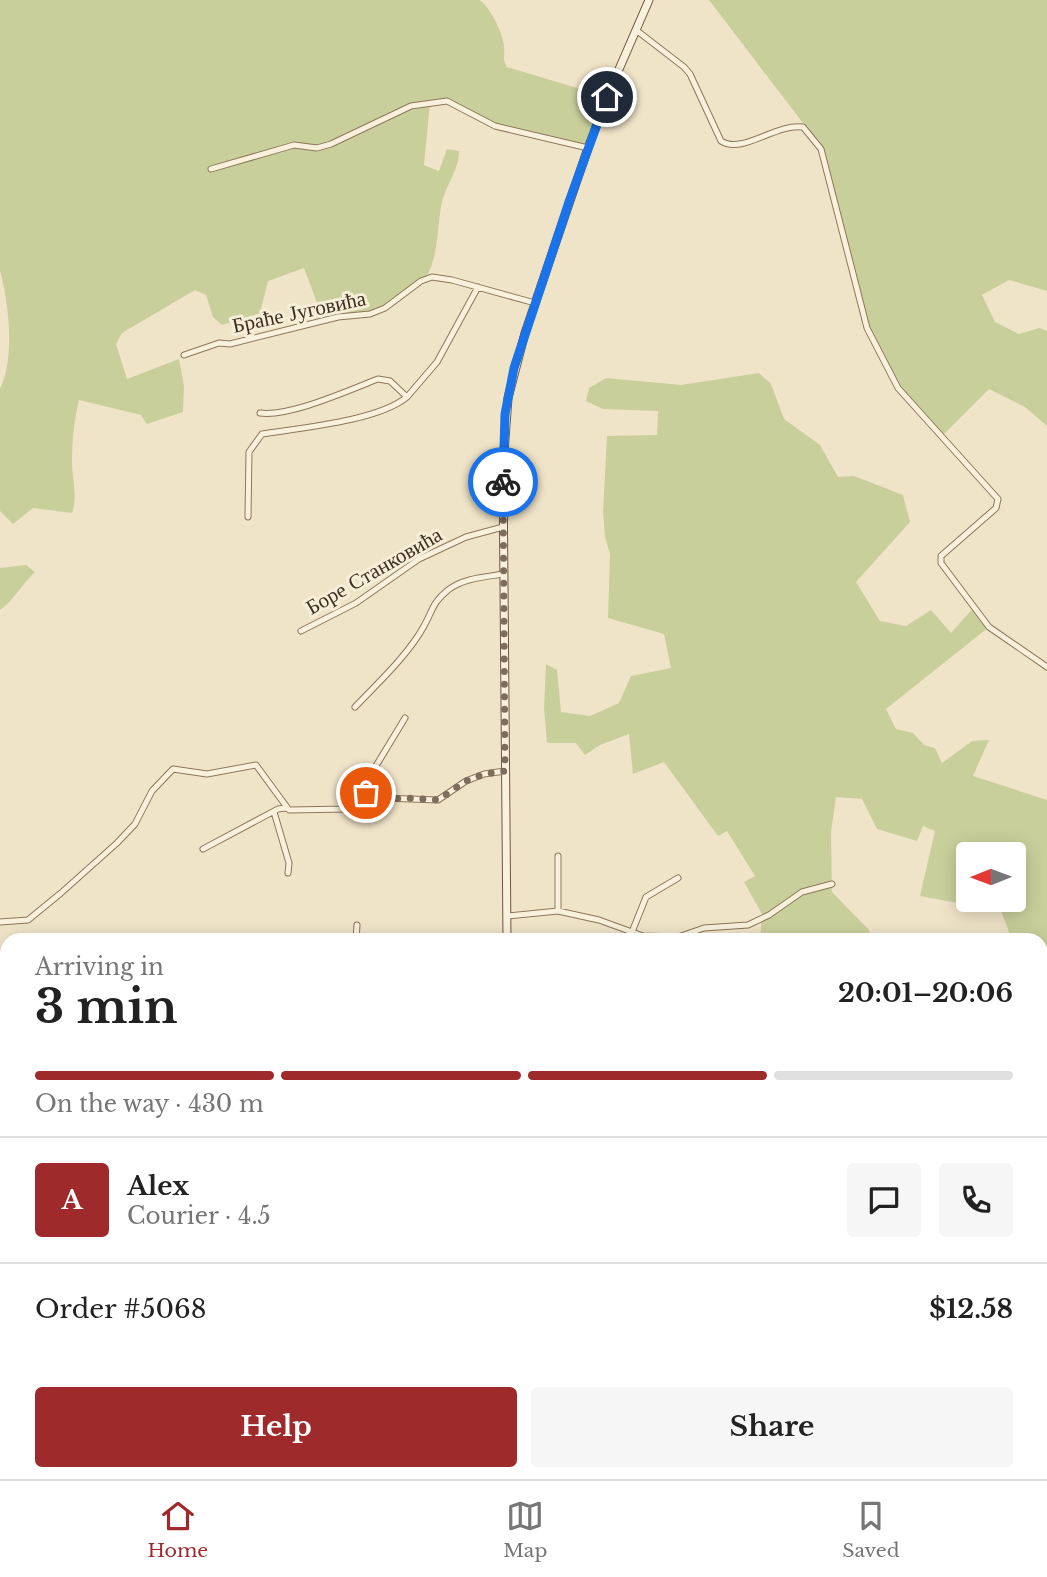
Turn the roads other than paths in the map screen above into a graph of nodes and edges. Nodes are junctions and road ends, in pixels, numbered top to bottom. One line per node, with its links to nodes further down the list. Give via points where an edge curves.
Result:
1 (649, 0): 2 (main road)
2 (636, 30): 3 (main road); 14 (street, via 690,74 725,144 742,144 793,126 803,127 821,149 867,328 898,388 998,499 996,508 942,556 941,563 989,627)
3 (588, 148): 4 (street, via 495,126 447,101 437,101 411,106 331,145 294,145); 6 (main road)
4 (211, 169)
5 (478, 288): 6 (street, Браће Југовића); 7 (street, Браће Југовића, via 432,277 370,314 219,343); 8 (street, via 437,362)
6 (535, 303): 11 (main road, via 506,406)
7 (184, 355)
8 (407, 397): 9 (street, via 390,381 378,379 293,409); 10 (street, via 362,416 262,434 249,452)
9 (260, 413)
10 (248, 517)
11 (503, 527): 12 (main road); 13 (street, Боре Станковића, via 466,537 419,559 356,603)
12 (503, 574): 15 (street, via 465,580 449,589 431,607 425,625 393,666); 17 (main road)
13 (301, 631)
14 (1047, 667)
15 (355, 708)
16 (405, 718): 18 (street, via 365,785)
17 (505, 771): 18 (street, via 466,781 438,800); 27 (main road)
18 (367, 800): 19 (street, via 347,809)
19 (286, 808): 20 (street); 28 (street, via 257,765 207,774 173,769 152,791 135,824 61,893 28,920)
20 (274, 812): 21 (street); 23 (street)
21 (203, 849)
22 (558, 856): 26 (street)
23 (288, 873)
24 (678, 878): 30 (street, via 646,897)
25 (832, 884): 33 (street, via 802,892 748,925)
26 (558, 911): 27 (street); 30 (street)
27 (507, 916): 32 (main road)
28 (0, 922)
29 (358, 925): 31 (street)
30 (632, 932)
31 (357, 933)
32 (507, 933)
33 (690, 933)

